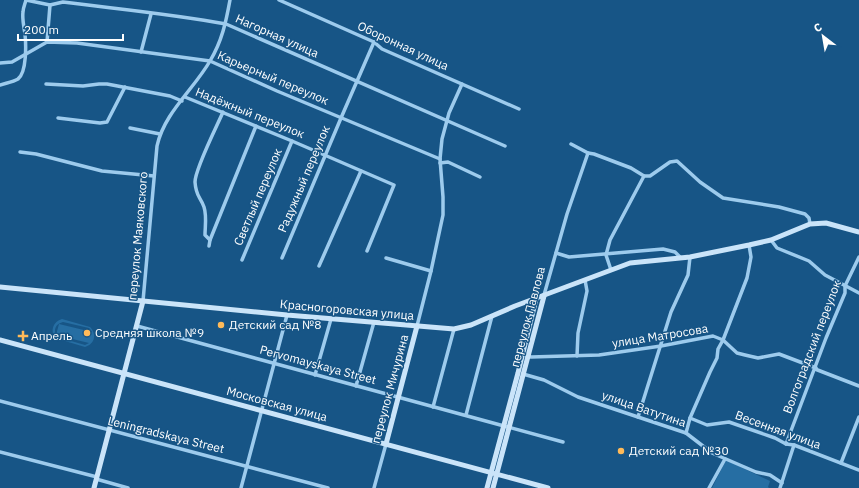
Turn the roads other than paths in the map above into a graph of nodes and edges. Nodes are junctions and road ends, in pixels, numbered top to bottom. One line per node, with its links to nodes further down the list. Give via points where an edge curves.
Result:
1 (26, 0): 4 (street, Нагорная улица); 10 (street, via 22,12)
2 (230, 0): 6 (street, переулок Маяковского)
3 (278, 0): 8 (street, Оборонная улица)
4 (50, 4): 5 (street, Нагорная улица, via 63,2); 7 (street)
5 (151, 14): 6 (street, Нагорная улица, via 184,16); 9 (street)
6 (226, 24): 11 (street, переулок Маяковского); 13 (street, Нагорная улица)
7 (47, 42): 9 (street, Карьерный переулок, via 77,43); 10 (street, Карьерный переулок)
8 (374, 42): 13 (street, Радужный переулок); 16 (street, Оборонная улица, via 382,49)
9 (141, 52): 11 (street, Карьерный переулок)
10 (25, 53): 12 (street, Карьерный переулок, via 12,62); 14 (street, via 25,64 18,79)
11 (210, 61): 18 (street, переулок Маяковского); 23 (street, Карьерный переулок)
12 (0, 63)
13 (357, 82): 23 (street, Радужный переулок); 24 (street, Нагорная улица)
14 (0, 84)
15 (46, 84): 17 (street, Надёжный переулок, via 99,84)
16 (462, 84): 20 (street, Оборонная улица); 24 (street, переулок Мичурина)
17 (125, 87): 19 (street, Надёжный переулок); 22 (street, via 107,122)
18 (185, 97): 19 (street, переулок Маяковского); 21 (street, Надёжный переулок)
19 (182, 101): 27 (street, переулок Маяковского)
20 (519, 109)
21 (223, 112): 25 (street, Надёжный переулок); 41 (street, via 195,180 196,195 206,214 205,235)
22 (58, 118)
23 (341, 118): 33 (street, Радужный переулок); 34 (street, Карьерный переулок)
24 (447, 120): 30 (street, Нагорная улица); 34 (street, переулок Мичурина)
25 (256, 126): 28 (street, Надёжный переулок); 41 (street)
26 (130, 128): 27 (street)
27 (160, 134): 36 (street, переулок Маяковского)
28 (292, 141): 33 (street, Надёжный переулок); 53 (street, Светлый переулок)
29 (571, 144): 32 (street)
30 (505, 146)
31 (20, 152): 36 (street, via 102,171)
32 (588, 153): 37 (street, via 631,168); 46 (street, переулок Павлова)
33 (325, 155): 35 (street, Надёжный переулок); 49 (street, Радужный переулок)
34 (440, 161): 38 (street, Карьерный переулок, via 448,162); 56 (street, переулок Мичурина, via 443,215)
35 (360, 171): 45 (street, Надёжный переулок, via 394,185); 54 (street)
36 (154, 176): 63 (street, переулок Маяковского)
37 (644, 176): 39 (street, via 650,176 670,162 677,161 723,198 805,214); 47 (street, via 610,240)
38 (480, 177)
39 (810, 224): 40 (street, Красногоровская улица, via 826,223); 42 (street, Красногоровская улица)
40 (859, 232)
41 (210, 240): 44 (street)
42 (771, 240): 43 (street, Красногоровская улица); 58 (street, via 776,248 809,261 825,275)
43 (749, 245): 48 (street, Красногоровская улица); 72 (street, via 751,257 747,278)
44 (209, 246)
45 (367, 251)
46 (556, 253): 47 (street, via 569,257); 61 (street, переулок Павлова)
47 (606, 254): 51 (street, via 663,249 675,252); 55 (street)
48 (690, 257): 51 (street, Красногоровская улица); 73 (street, via 688,275 671,312)
49 (282, 258)
50 (386, 258): 56 (street)
51 (680, 258): 55 (street, Красногоровская улица, via 630,263)
52 (859, 258): 58 (street, Волгоградский переулок)
53 (242, 260)
54 (319, 266)
55 (612, 270): 57 (street, Красногоровская улица)
56 (432, 271): 69 (street, переулок Мичурина)
57 (584, 280): 61 (street, Красногоровская улица); 75 (street, via 587,291 578,333)
58 (846, 286): 60 (street); 77 (street, Волгоградский переулок)
59 (0, 287): 63 (street, Красногоровская улица)
60 (859, 292)
61 (544, 296): 62 (street, Красногоровская улица); 74 (street, переулок Павлова)
62 (536, 299): 65 (street, Красногоровская улица); 74 (street, переулок Павлова)
63 (143, 301): 64 (street, Красногоровская улица); 68 (street, переулок Маяковского)
64 (287, 315): 66 (street, Красногоровская улица); 76 (street)
65 (492, 316): 70 (street, Красногоровская улица); 87 (street)
66 (331, 319): 67 (street, Красногоровская улица); 80 (street)
67 (374, 322): 69 (street, Красногоровская улица); 81 (street)
68 (137, 326): 76 (street, Pervomayskaya Street); 78 (street, переулок Маяковского)
69 (417, 326): 70 (street, Красногоровская улица); 83 (street, переулок Мичурина)
70 (454, 329): 85 (street)
71 (0, 340): 78 (street, Московская улица)
72 (723, 340): 73 (street, улица Матросова, via 713,336); 77 (street, улица Матросова, via 738,353 758,358 778,354); 90 (street)
73 (661, 346): 75 (street, улица Матросова); 88 (street)
74 (525, 355): 75 (street, улица Матросова); 79 (street, переулок Павлова)
75 (577, 356)
76 (274, 363): 80 (street, Pervomayskaya Street); 86 (street)
77 (816, 369): 82 (street, улица Матросова); 96 (street, Волгоградский переулок)
78 (124, 373): 86 (street, Московская улица); 92 (street, переулок Маяковского)
79 (520, 373): 88 (street, улица Ватутина, via 544,380 578,397); 91 (street, переулок Павлова)
80 (315, 375): 81 (street, Pervomayskaya Street)
81 (356, 386): 83 (street, Pervomayskaya Street)
82 (859, 386)
83 (399, 397): 85 (street, Pervomayskaya Street); 95 (street, переулок Мичурина)
84 (0, 402): 92 (street, Leningradskaya Street)
85 (433, 407): 87 (street, Pervomayskaya Street)
86 (261, 410): 95 (street, Московская улица); 101 (street)
87 (466, 415): 91 (street, Pervomayskaya Street)
88 (638, 417): 93 (street, улица Ватутина)
89 (859, 417): 100 (street)
90 (690, 418): 93 (street); 96 (street, Весенняя улица, via 707,425 729,422)
91 (507, 426): 94 (street, Pervomayskaya Street); 103 (street, переулок Павлова); 104 (street, переулок Павлова)
92 (109, 431): 101 (street, Leningradskaya Street); 105 (street, переулок Маяковского)
93 (686, 434): 99 (street, улица Ватутина)
94 (564, 442)
95 (386, 444): 103 (street, Московская улица); 111 (street, переулок Мичурина)
96 (786, 444): 97 (street, Весенняя улица)
97 (794, 445): 100 (street, Весенняя улица); 106 (street)
98 (0, 452): 105 (street)
99 (725, 459): 106 (street, улица Ватутина, via 770,475); 115 (street)
100 (840, 463): 102 (street, Весенняя улица)
101 (246, 466): 109 (street); 110 (street, Leningradskaya Street)
102 (859, 470)
103 (491, 472): 104 (street, Московская улица); 112 (street, переулок Павлова)
104 (497, 474): 113 (street, переулок Павлова); 114 (street, Московская улица)
105 (96, 478): 107 (street, переулок Маяковского); 108 (street)
106 (782, 482): 116 (street)
107 (94, 488)
108 (128, 488)
109 (240, 488)
110 (328, 488)
111 (374, 488)
112 (487, 488)
113 (493, 488)
114 (548, 488)
115 (709, 488)
116 (780, 488)

